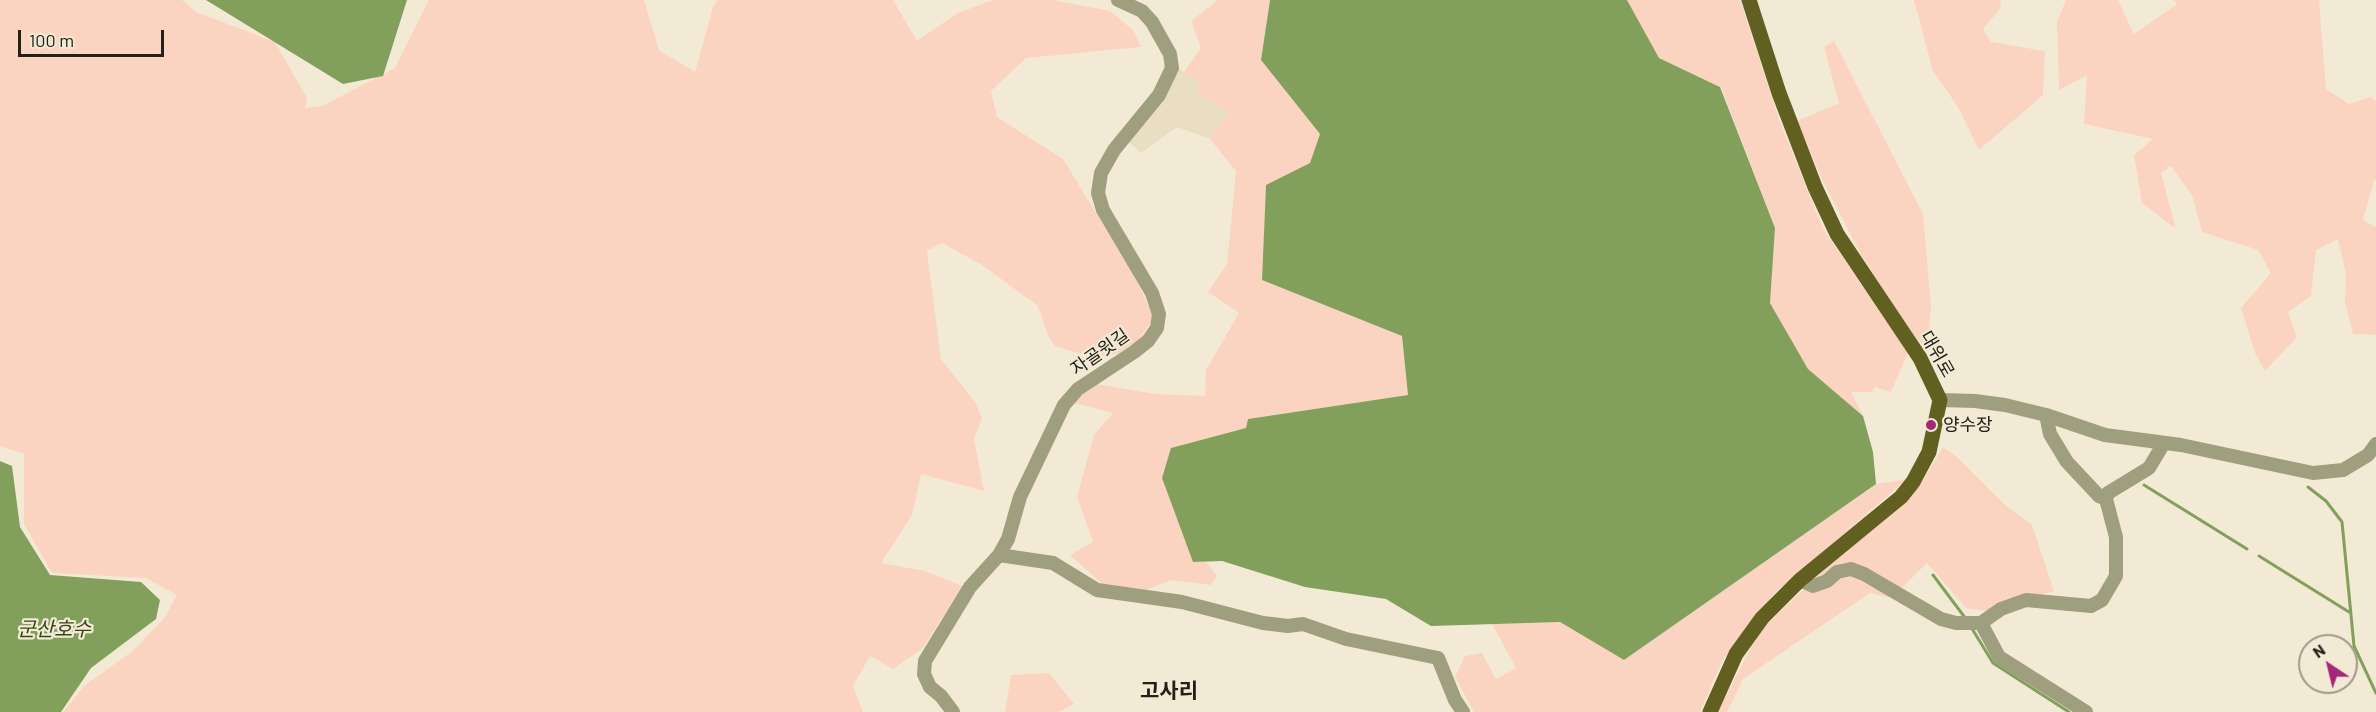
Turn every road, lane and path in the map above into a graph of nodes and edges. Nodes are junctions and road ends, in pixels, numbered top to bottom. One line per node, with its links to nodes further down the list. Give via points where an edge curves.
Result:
1 (1118, 0): 8 (street, 자골윗길, via 1142,11 1152,22 1170,54 1172,68 1159,96 1114,150 1101,172 1098,194 1102,210 1152,293 1160,314 1157,328 1148,341 1078,389 1064,405 1020,497 1008,540)
2 (1749, 0): 3 (main road, 대위로, via 1779,93 1837,234 1920,358)
3 (1940, 400): 4 (street, via 1975,401); 9 (main road, 대위로, via 1929,452 1901,497)
4 (2046, 415): 5 (street, via 2105,435); 7 (street, via 2050,434 2067,462 2099,496)
5 (2164, 443): 6 (street, via 2313,473 2343,470); 7 (street, via 2149,468)
6 (2376, 444)
7 (2106, 498): 10 (street, via 2116,537 2116,576 2102,600 2091,606 2026,600)
8 (999, 555): 11 (street, 자골윗길, via 970,587 925,661 924,674 930,687); 12 (street, via 1053,563 1097,590 1182,602 1263,623 1304,624 1346,639 1438,658)
9 (1800, 580): 10 (street, via 1813,586 1851,569 1948,622); 13 (main road, 대위로, via 1749,633)
10 (1973, 623): 14 (street, via 2000,657)
11 (953, 712)
12 (1463, 712)
13 (1710, 712)
14 (2086, 712)

